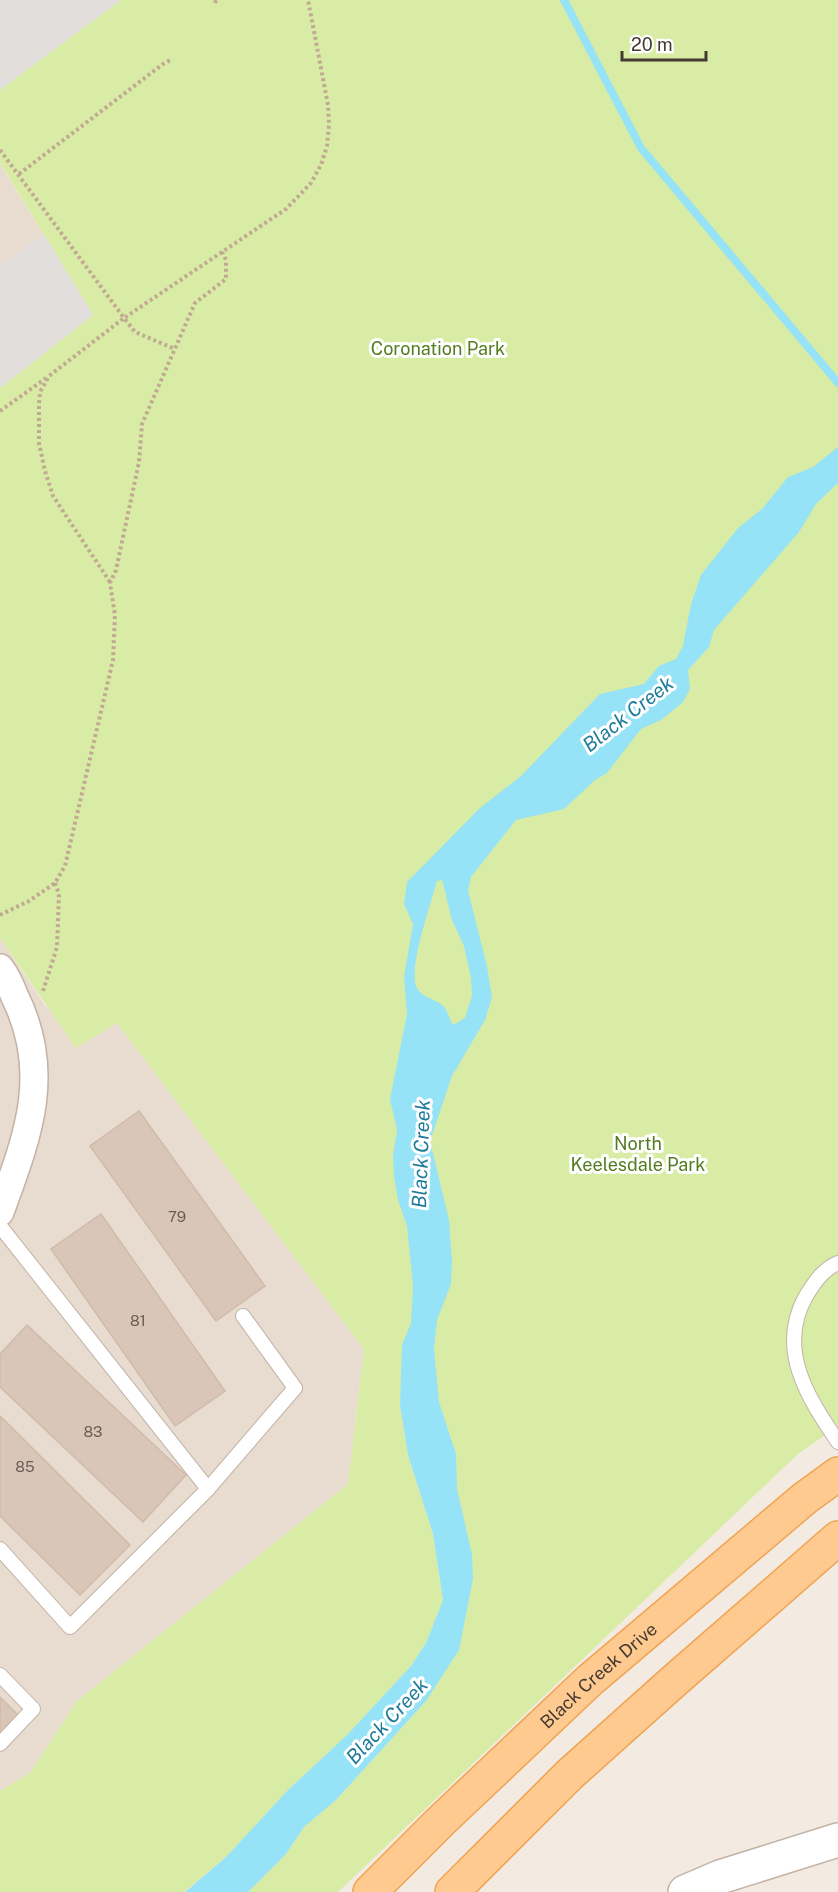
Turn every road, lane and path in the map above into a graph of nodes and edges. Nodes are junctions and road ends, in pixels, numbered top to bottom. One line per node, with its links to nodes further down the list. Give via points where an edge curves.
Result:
1 (308, 0): 5 (path, via 328,105 327,146 321,165 311,183 286,209)
2 (172, 59): 4 (path)
3 (0, 150): 4 (path)
4 (19, 174): 6 (path)
5 (222, 252): 6 (path); 7 (path, via 228,269 226,279 195,303)
6 (124, 318): 7 (path, via 135,332); 8 (path)
7 (175, 349): 10 (path, via 142,424 138,468)
8 (49, 376): 9 (path); 10 (path, via 39,403 39,443 45,471 59,508)
9 (0, 411)
10 (110, 583): 11 (path, via 115,615 113,660 69,853)
11 (55, 883): 12 (path); 14 (path, via 59,894 57,947)
12 (0, 915)
13 (0, 968): 15 (street, via 23,1012 31,1042 34,1099 29,1128)
14 (40, 996)
15 (0, 1212)
16 (0, 1226): 21 (lane)
17 (838, 1263): 19 (lane, via 815,1281 794,1327 800,1374 809,1397)
18 (243, 1316): 21 (lane, via 295,1388)
19 (838, 1442)
20 (838, 1474): 27 (main road, Black Creek Drive, via 590,1680)
21 (208, 1489): 23 (lane, via 70,1627)
22 (838, 1538): 28 (main road, via 569,1775)
23 (0, 1549)
24 (0, 1675): 25 (lane, via 33,1709)
25 (0, 1744)
26 (838, 1840): 29 (street)
27 (370, 1892)
28 (452, 1892)
29 (685, 1892)

